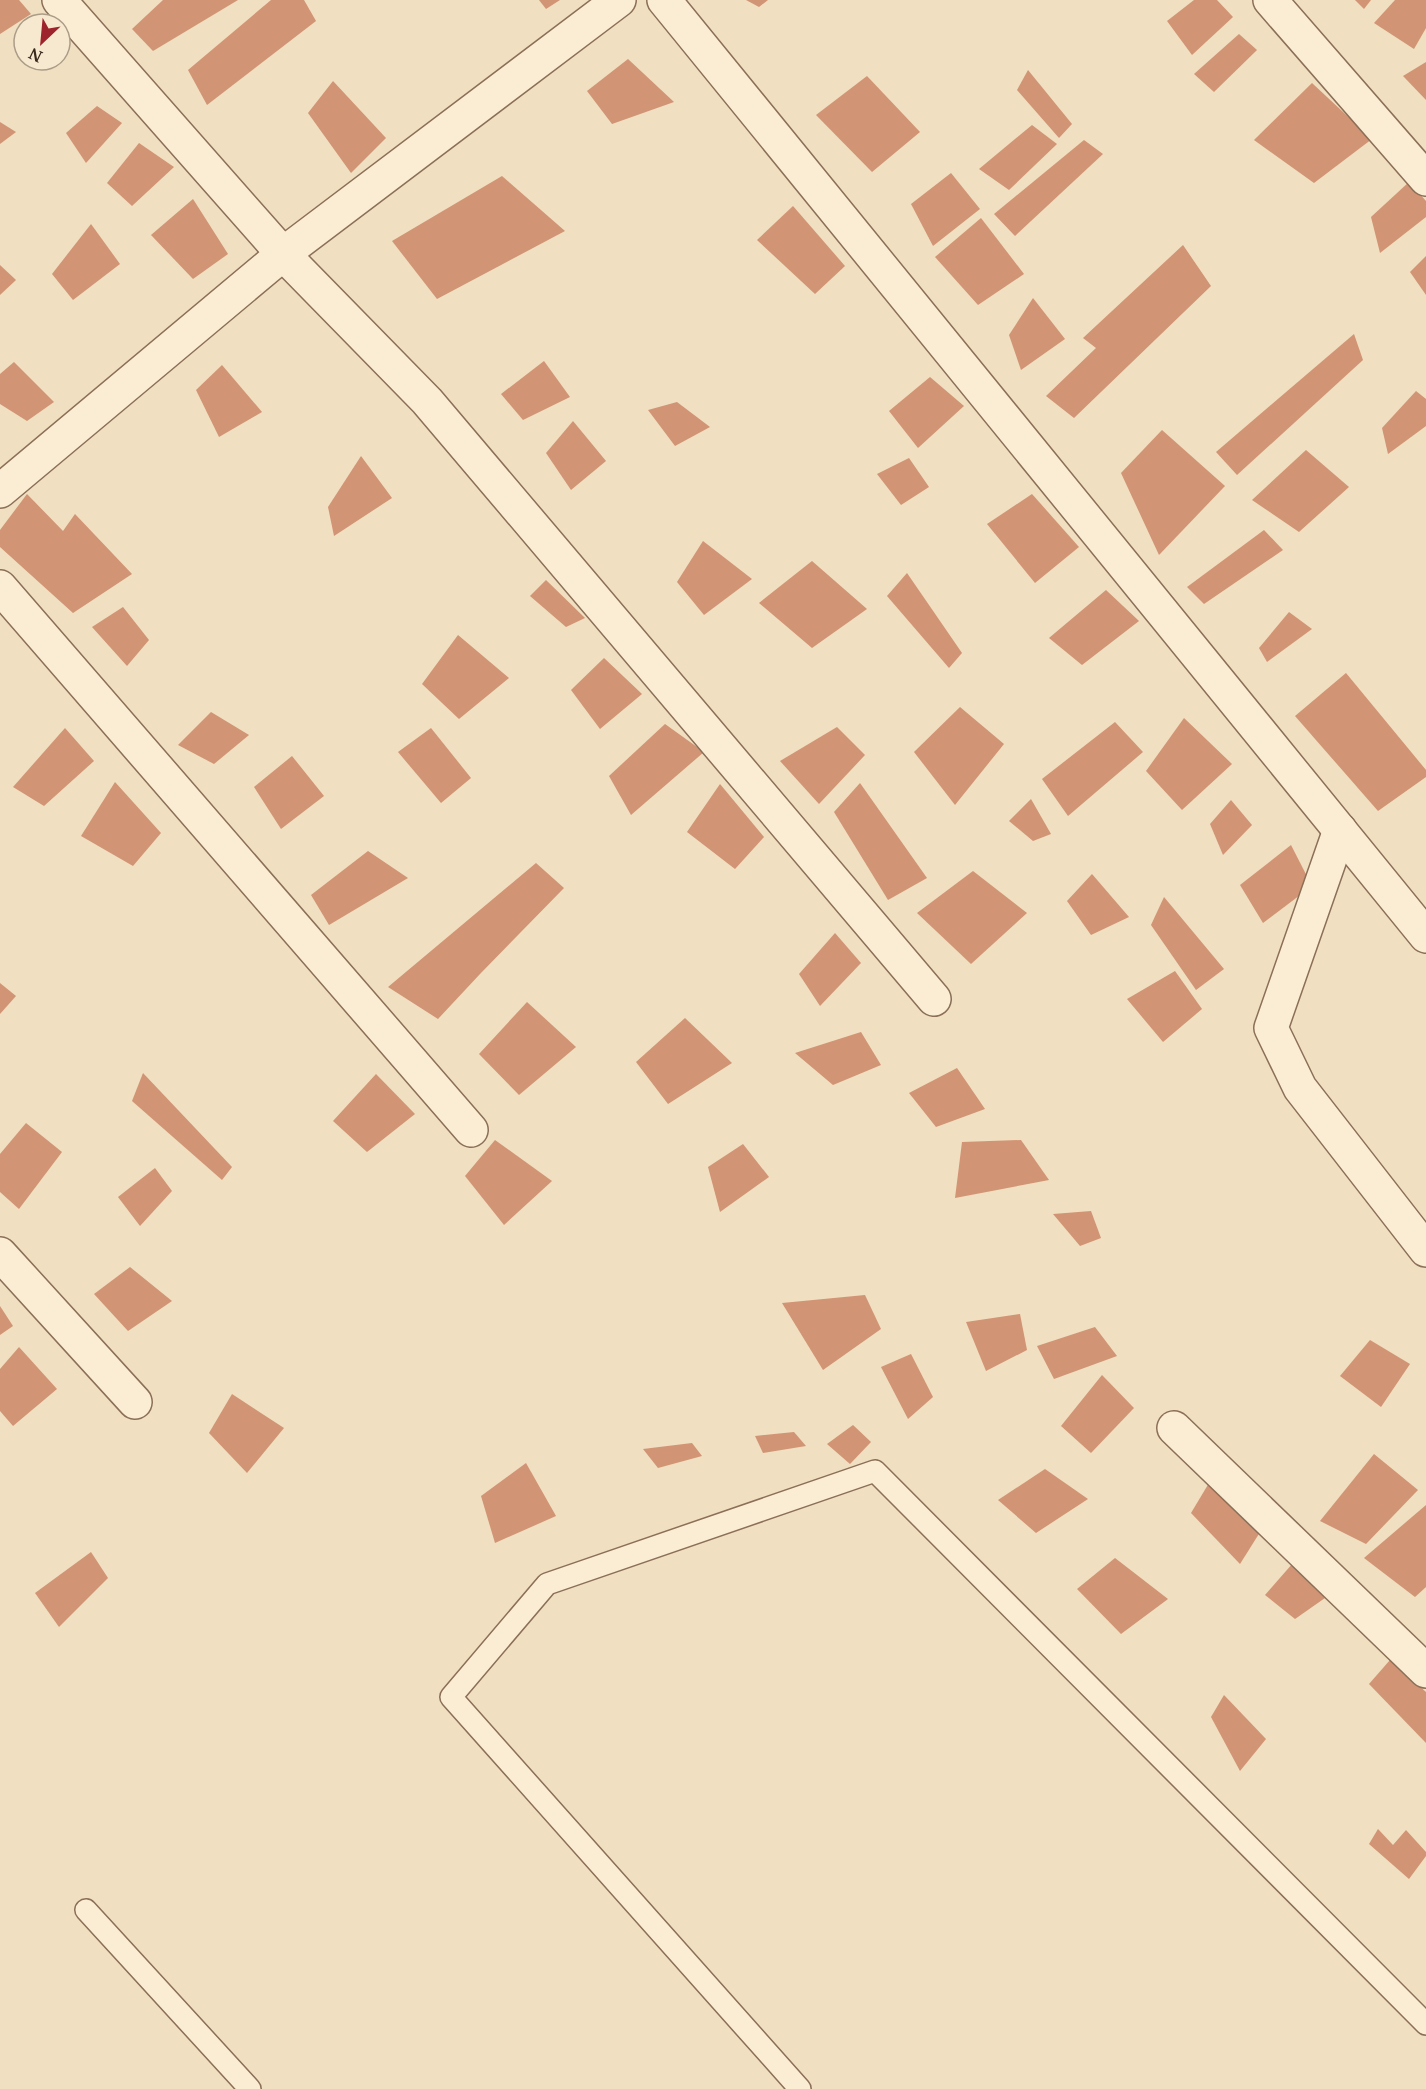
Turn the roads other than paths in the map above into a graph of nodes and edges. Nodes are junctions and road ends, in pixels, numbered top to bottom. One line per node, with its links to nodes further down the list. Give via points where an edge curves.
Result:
1 (59, 0): 6 (street)
2 (619, 0): 6 (street)
3 (664, 0): 9 (street)
4 (1270, 0): 5 (street)
5 (1426, 179)
6 (283, 254): 7 (street); 11 (street, via 428,401)
7 (0, 490)
8 (0, 587): 12 (street)
9 (1340, 830): 10 (street); 13 (street, via 1271,1028 1300,1088)
10 (1426, 936)
11 (934, 999)
12 (471, 1130)
13 (1426, 1250)
14 (0, 1254): 15 (street)
15 (135, 1402)
16 (1174, 1428): 17 (street)
17 (1426, 1671)
18 (86, 1910): 20 (lane)
19 (1426, 2024): 21 (lane, via 875,1471 547,1584 451,1697)
20 (250, 2089)
21 (800, 2089)

